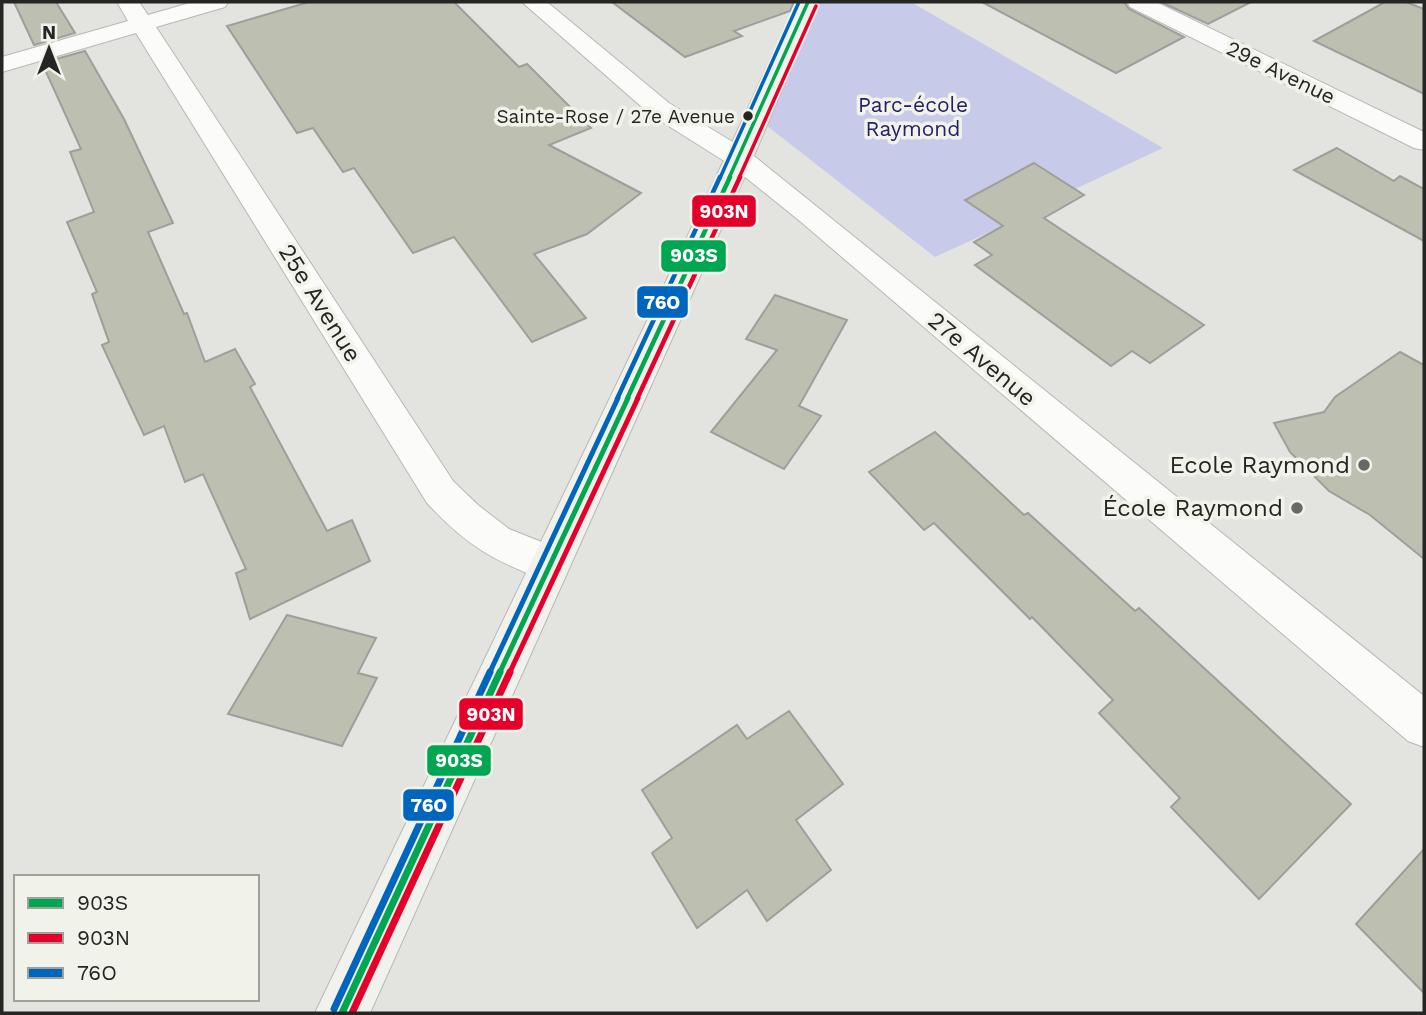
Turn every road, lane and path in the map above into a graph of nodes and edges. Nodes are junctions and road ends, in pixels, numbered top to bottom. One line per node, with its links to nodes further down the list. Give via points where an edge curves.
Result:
1 (217, 2): 5 (street)
2 (533, 2): 8 (street, 27e Avenue, via 660,109)
3 (808, 2): 8 (street)
4 (1138, 2): 7 (street, 29e Avenue)
5 (135, 13): 6 (street); 9 (street, 25e Avenue, via 440,492 495,541)
6 (2, 65)
7 (1424, 142)
8 (739, 158): 9 (street); 10 (street, 27e Avenue)
9 (550, 564): 11 (street)
10 (1424, 725)
11 (342, 1013)

